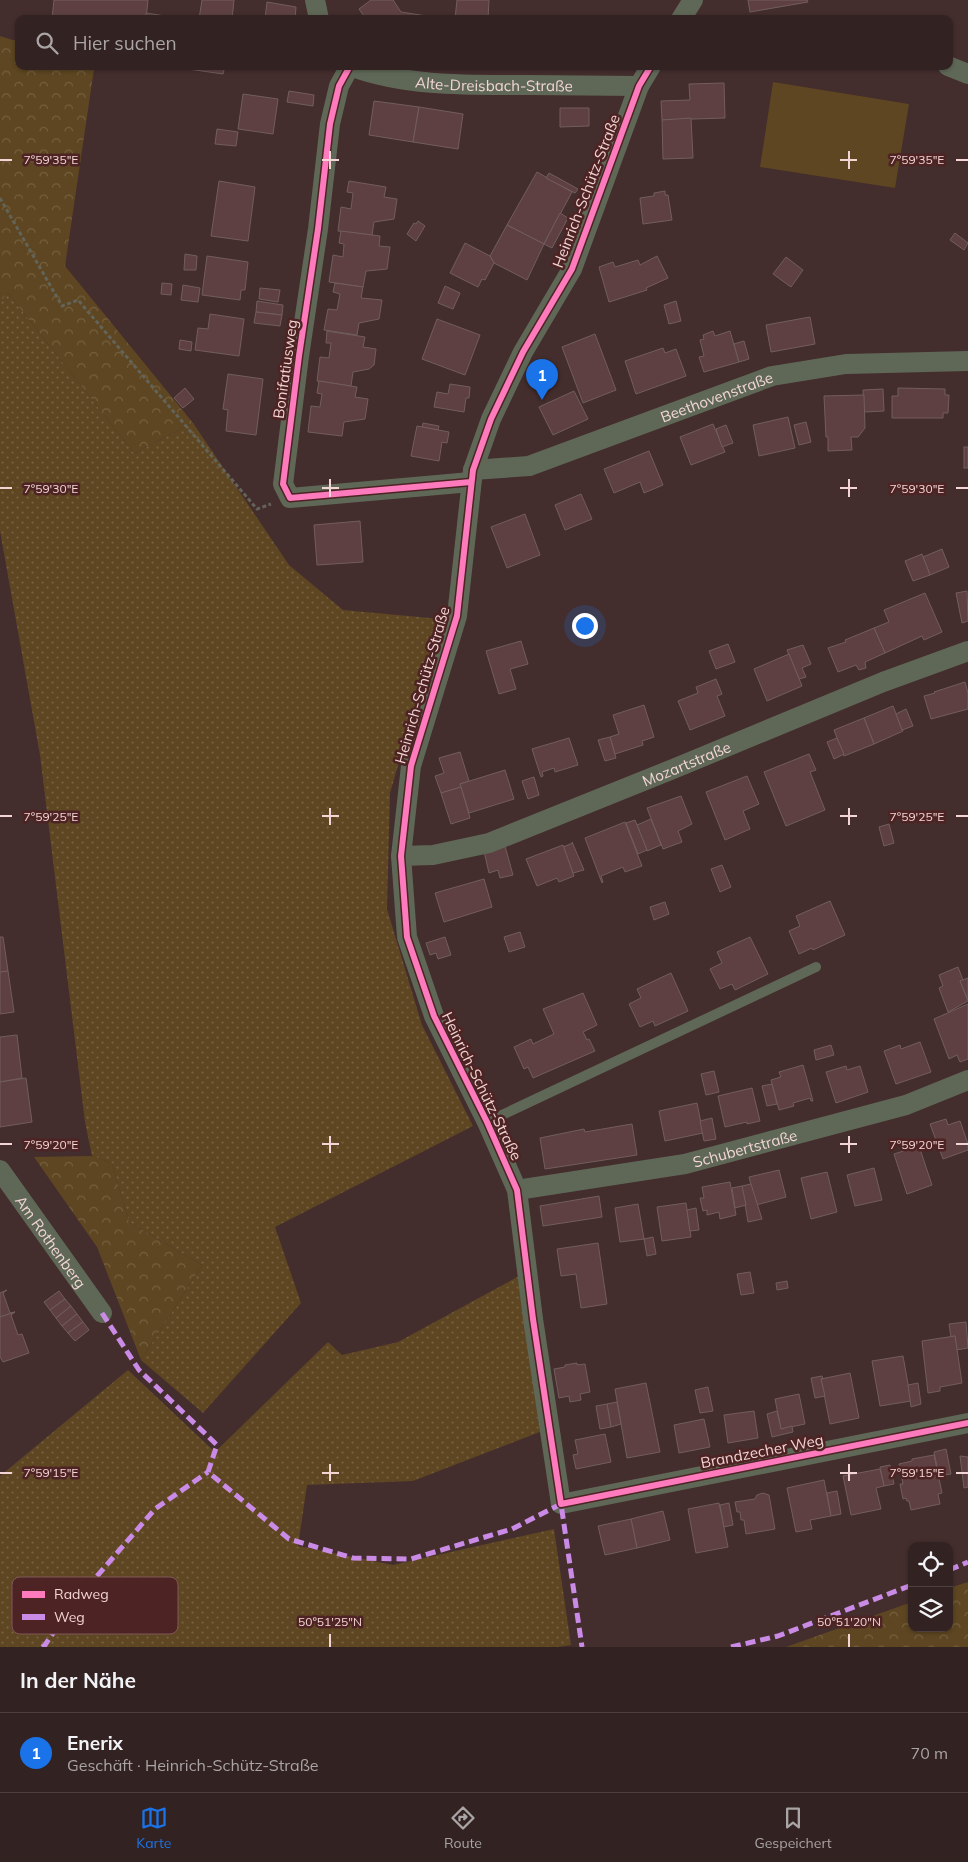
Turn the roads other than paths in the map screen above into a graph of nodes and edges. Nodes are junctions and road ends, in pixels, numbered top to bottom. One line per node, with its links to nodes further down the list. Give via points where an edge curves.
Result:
1 (315, 0): 3 (street)
2 (693, 0): 4 (street)
3 (318, 15)
4 (684, 15)
5 (953, 68): 9 (street)
6 (348, 70): 12 (street, Bonifatiusweg, via 339,86 330,124 283,484 290,498)
7 (361, 70): 10 (street, Alte-Dreisbach-Straße, via 413,81 467,85)
8 (649, 70): 10 (street, Heinrich-Schütz-Straße)
9 (968, 74)
10 (639, 86): 12 (street, Heinrich-Schütz-Straße, via 572,269 519,360 491,419)
11 (968, 362): 12 (street, Beethovenstraße, via 846,364 772,376 529,466)
12 (472, 476): 14 (street, Heinrich-Schütz-Straße, via 457,616 411,766)
13 (968, 651): 14 (street, Mozartstraße, via 883,682 490,842 434,854)
14 (401, 856): 17 (street, Heinrich-Schütz-Straße, via 407,937 434,1016)
15 (816, 967): 17 (lane)
16 (968, 1080): 19 (street, Schubertstraße, via 906,1105 685,1164)
17 (487, 1122): 19 (street, Heinrich-Schütz-Straße)
18 (0, 1170): 20 (street, Am Rothenberg)
19 (518, 1190): 22 (street, Heinrich-Schütz-Straße, via 533,1319)
20 (102, 1313)
21 (968, 1423): 22 (street, Brandzecher Weg)
22 (561, 1504)

